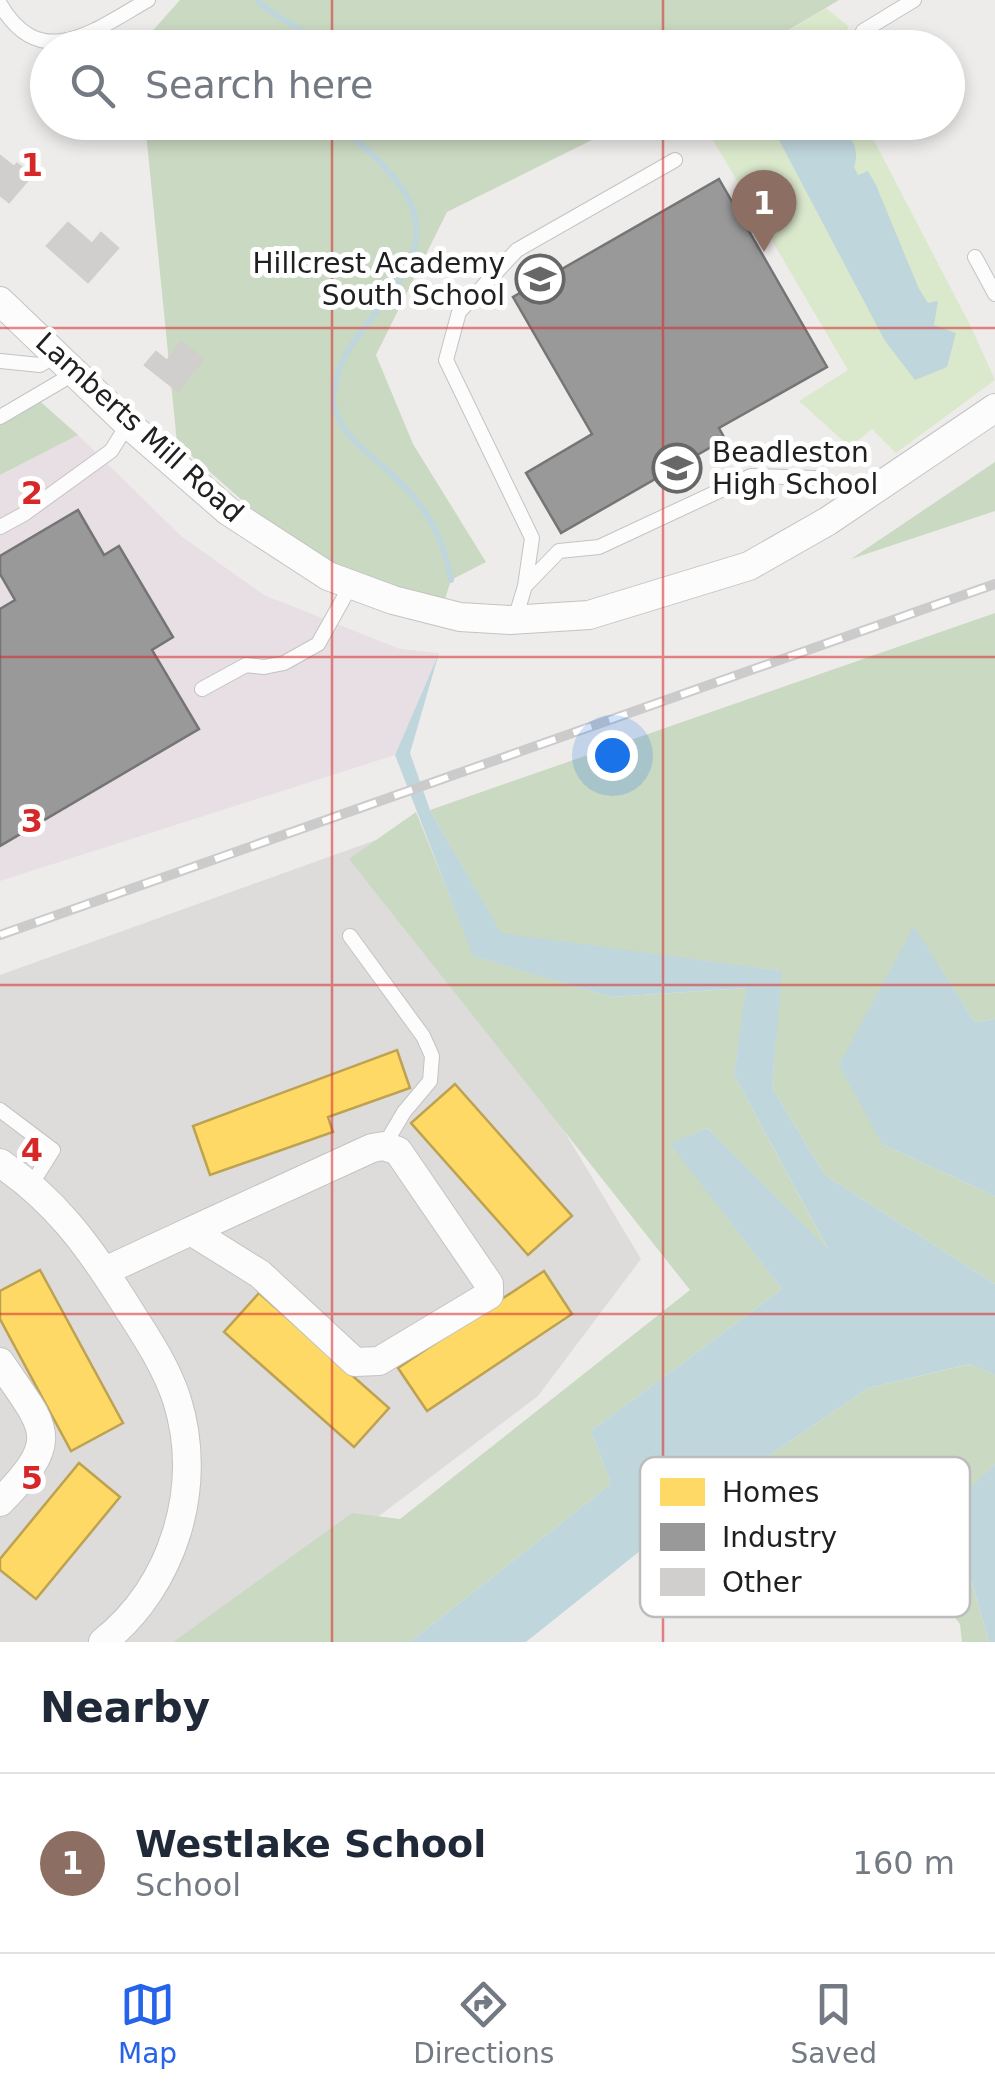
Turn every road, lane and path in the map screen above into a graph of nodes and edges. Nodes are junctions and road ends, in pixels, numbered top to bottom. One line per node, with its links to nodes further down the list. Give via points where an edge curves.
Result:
1 (148, 0): 4 (lane)
2 (914, 0): 5 (lane)
3 (0, 4): 6 (lane)
4 (94, 30)
5 (863, 30)
6 (30, 35)
7 (676, 160): 19 (lane, via 517,250 459,312 446,360 532,538)
8 (975, 256): 9 (lane)
9 (995, 294)
10 (0, 301): 12 (street, Lamberts Mill Road)
11 (0, 361): 12 (lane)
12 (66, 364): 14 (lane); 15 (street, Lamberts Mill Road)
13 (995, 408): 16 (street, Lamberts Mill Road)
14 (0, 416)
15 (128, 424): 17 (lane, via 112,451); 18 (street, Lamberts Mill Road, via 228,511)
16 (868, 493): 19 (lane, via 815,478 751,476 599,546 559,551); 20 (street, Lamberts Mill Road, via 749,566 600,613)
17 (0, 527)
18 (351, 585): 20 (street, Lamberts Mill Road, via 460,617); 21 (lane, via 318,644 284,663 246,665)
19 (525, 586): 20 (lane)
20 (516, 620)
21 (202, 689)
22 (350, 936): 24 (lane, via 432,1056 430,1081)
23 (0, 1110): 26 (lane, via 54,1150)
24 (384, 1146): 27 (street); 27 (street, via 398,1151 489,1284 485,1300 379,1362 355,1362 260,1274)
25 (0, 1163): 26 (street)
26 (30, 1185): 28 (street, via 71,1223)
27 (192, 1231): 28 (street)
28 (105, 1271): 31 (street, via 168,1378 187,1470 182,1516 167,1560 143,1600)
29 (0, 1362): 30 (street, via 42,1432 36,1462)
30 (0, 1502)
31 (103, 1642)

